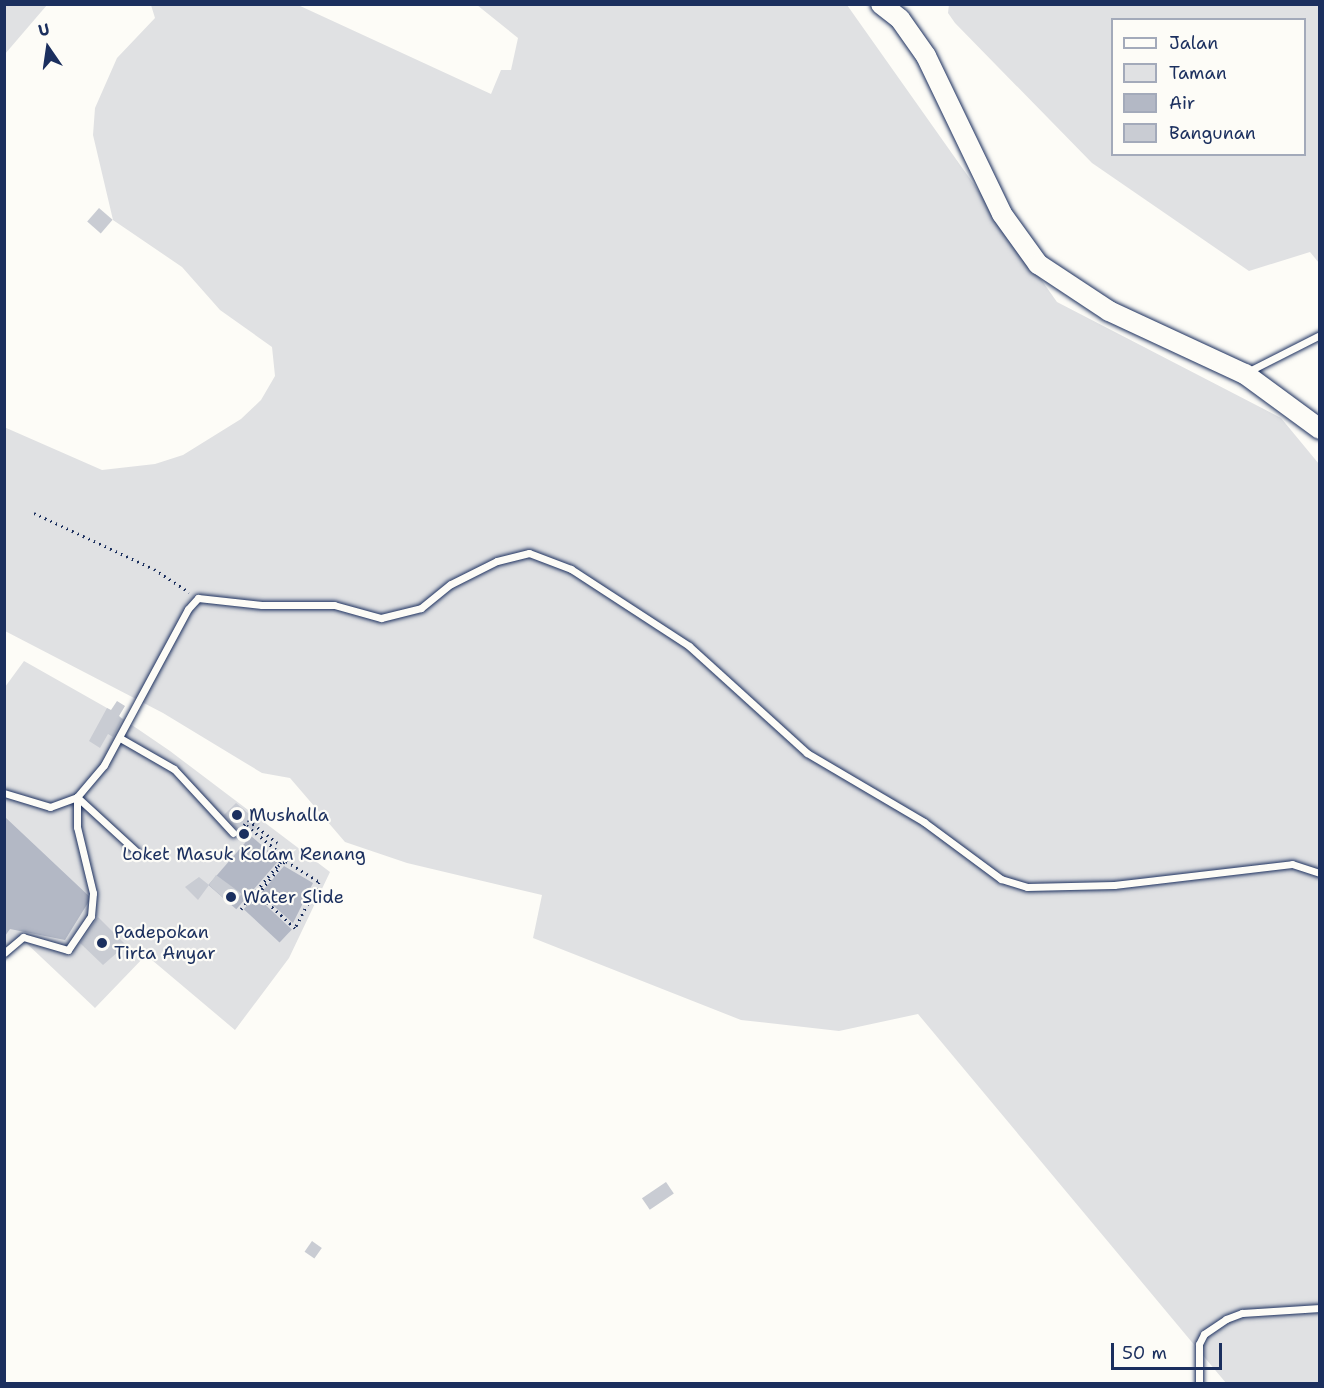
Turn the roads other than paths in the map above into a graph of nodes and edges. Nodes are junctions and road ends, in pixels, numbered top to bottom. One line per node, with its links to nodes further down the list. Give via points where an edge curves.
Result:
1 (881, 4): 3 (main road, via 901,15 926,56 1002,214 1038,264 1109,311)
2 (1320, 335): 3 (lane)
3 (1245, 374): 4 (main road)
4 (1320, 429)
5 (120, 738): 7 (lane); 8 (lane, via 174,769); 10 (lane, via 188,609 198,598 262,605 334,605 381,618 421,608 451,584 497,561 522,553 537,554 571,569 689,646 807,753 924,822 1001,879 1027,887 1114,885 1292,864)
6 (4, 793): 7 (lane, via 50,807)
7 (77, 797): 9 (lane); 11 (lane, via 77,827 93,893 91,916 68,950 23,937)
8 (233, 833)
9 (137, 852)
10 (1320, 873)
11 (4, 953)
12 (1320, 1308): 13 (lane, via 1242,1313 1226,1319 1204,1334 1198,1344)
13 (1199, 1383)

